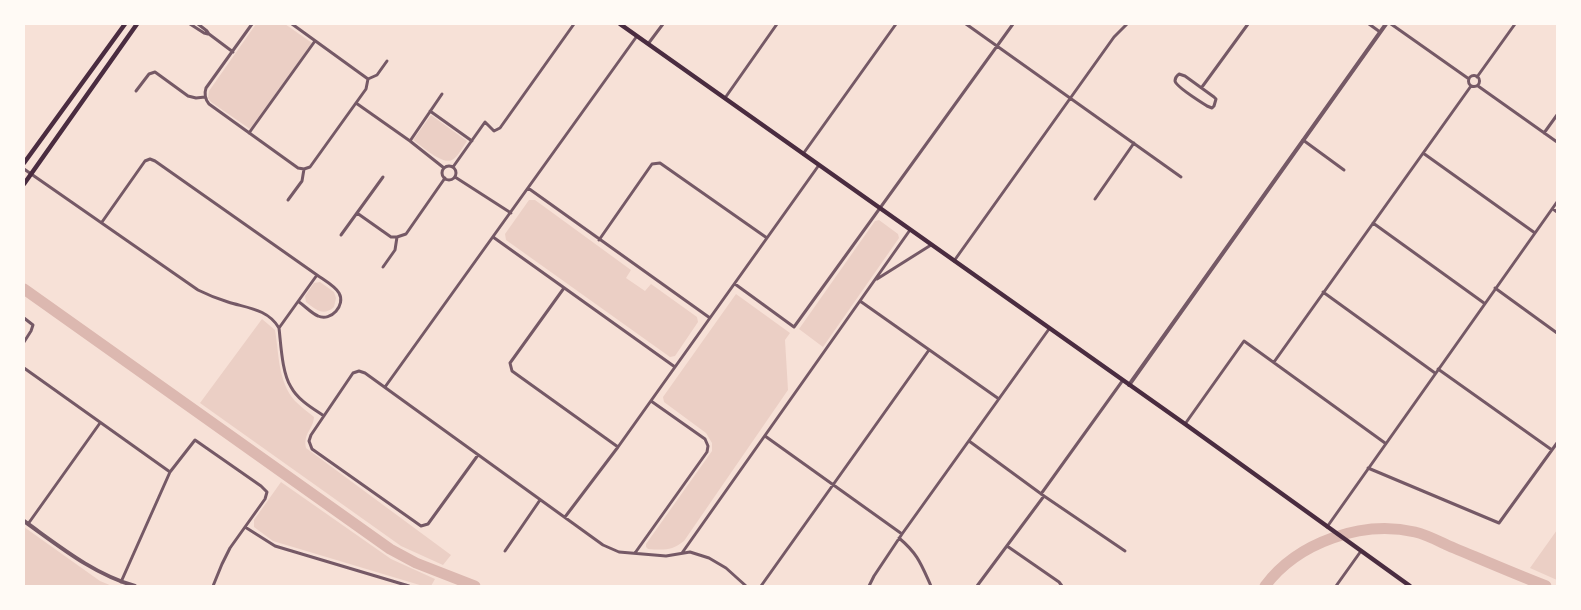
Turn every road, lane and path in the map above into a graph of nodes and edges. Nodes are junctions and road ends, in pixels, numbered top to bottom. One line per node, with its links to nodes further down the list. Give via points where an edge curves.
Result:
1 (125, 24): 51 (main road)
2 (137, 24): 58 (main road)
3 (190, 24): 21 (street)
4 (198, 24): 21 (street)
5 (252, 24): 26 (street)
6 (292, 24): 23 (street)
7 (574, 24): 46 (street, via 500,128 494,131 485,122)
8 (620, 24): 22 (main road)
9 (663, 24): 24 (street)
10 (777, 24): 37 (street)
11 (896, 24): 50 (street)
12 (966, 24): 25 (street)
13 (1013, 24): 25 (street)
14 (1127, 24): 38 (street, via 1114,37)
15 (1248, 24): 33 (street)
16 (1369, 24): 20 (street)
17 (1386, 24): 20 (street)
18 (1392, 24): 30 (street)
19 (1515, 24): 28 (street)
20 (1380, 32): 44 (street)
21 (209, 34): 26 (street)
22 (637, 36): 24 (main road); 64 (street)
23 (315, 41): 29 (street); 42 (street)
24 (648, 44): 37 (main road)
25 (997, 46): 38 (street); 68 (street)
26 (233, 52): 36 (street, via 206,88)
27 (387, 61): 29 (street, via 377,75)
28 (1477, 77): 30 (street); 32 (street, via 1480,80)
29 (368, 79): 39 (street, via 366,89)
30 (1469, 79): 31 (street)
31 (1471, 86): 32 (street); 49 (street)
32 (1478, 86): 43 (street)
33 (1202, 87): 33 (street, via 1216,99 1212,108 1179,86 1175,78 1182,74)
34 (136, 91): 36 (street, via 148,74 155,72 191,97)
35 (442, 94): 40 (street)
36 (205, 97): 42 (street, via 209,104)
37 (725, 98): 50 (main road)
38 (1071, 98): 48 (street); 83 (street)
39 (356, 103): 45 (street); 56 (street, via 310,167)
40 (430, 111): 45 (street); 46 (street)
41 (1557, 115): 43 (street)
42 (249, 133): 56 (street)
43 (1544, 133): 47 (street)
44 (1303, 140): 57 (street); 107 (street)
45 (410, 141): 54 (street)
46 (472, 141): 53 (street)
47 (1557, 142)
48 (1134, 143): 61 (street); 66 (street)
49 (1423, 153): 74 (street); 76 (street)
50 (803, 154): 52 (main road)
51 (24, 163)
52 (819, 165): 68 (main road); 80 (street)
53 (453, 167): 54 (street); 60 (street, via 457,172)
54 (444, 168): 62 (street, via 442,174)
55 (24, 169): 58 (street)
56 (304, 170): 65 (street, via 302,181)
57 (1344, 170)
58 (31, 174): 63 (main road); 73 (street)
59 (383, 177): 71 (street)
60 (455, 177): 62 (street); 72 (street)
61 (1181, 177)
62 (445, 178): 79 (street, via 406,234)
63 (24, 184)
64 (528, 188): 72 (street); 81 (street)
65 (288, 200)
66 (1094, 200)
67 (1557, 202): 69 (street)
68 (879, 208): 75 (main road); 87 (street, via 794,327)
69 (1553, 209): 70 (street); 76 (street)
70 (1557, 212)
71 (357, 213): 77 (street); 79 (street)
72 (511, 213): 78 (street)
73 (102, 222): 85 (street, via 146,161 155,160); 96 (street, via 198,290 258,310)
74 (1373, 223): 90 (street); 93 (street)
75 (910, 230): 82 (main road); 86 (street)
76 (1535, 233): 89 (street)
77 (341, 235)
78 (493, 237): 88 (street); 108 (street)
79 (397, 238): 84 (street, via 395,250)
80 (767, 238): 81 (street, via 660,163 652,164); 87 (street)
81 (599, 240): 95 (street)
82 (931, 245): 83 (main road); 86 (street)
83 (954, 261): 97 (main road)
84 (383, 267)
85 (317, 275): 92 (street); 92 (street, via 338,291 341,298 338,310 323,317)
86 (875, 280): 91 (street)
87 (735, 284): 95 (street)
88 (564, 288): 102 (street); 118 (street, via 510,363 512,370)
89 (1495, 288): 93 (street); 98 (street)
90 (1323, 292): 101 (street); 105 (street)
91 (860, 301): 100 (street); 114 (street)
92 (298, 302): 96 (street)
93 (1484, 303): 104 (street)
94 (24, 318): 99 (street, via 33,326)
95 (710, 318): 102 (street)
96 (279, 328): 111 (street, via 291,389 304,404)
97 (1049, 329): 106 (main road); 109 (street)
98 (1557, 333)
99 (24, 342)
100 (929, 350): 109 (street); 123 (street)
101 (1274, 362): 113 (street, via 1244,341); 116 (street)
102 (675, 367): 110 (street)
103 (24, 368): 112 (street)
104 (1438, 369): 105 (street); 119 (street)
105 (1435, 373): 116 (street)
106 (1123, 380): 107 (main road); 124 (street)
107 (1129, 385): 113 (main road)
108 (385, 387): 111 (street, via 365,373 353,373); 120 (street)
109 (999, 399): 115 (street)
110 (651, 401): 118 (street); 136 (street, via 705,439 708,446 707,452)
111 (324, 416): 120 (street, via 311,435 312,449 421,526 428,524)
112 (100, 422): 122 (street); 127 (street)
113 (1185, 424): 129 (main road)
114 (765, 436): 123 (street); 137 (street)
115 (969, 441): 124 (street); 130 (street)
116 (1385, 443): 121 (street)
117 (1557, 443): 119 (street)
118 (618, 447): 126 (street)
119 (1552, 450): 121 (street, via 1499,524)
120 (478, 455): 125 (street)
121 (1368, 468): 129 (street)
122 (170, 472): 128 (street, via 195,440 261,486 267,492 266,496); 138 (street)
123 (833, 485): 130 (street); 143 (street)
124 (1042, 495): 132 (street); 134 (street)
125 (540, 499): 126 (street); 133 (street)
126 (565, 517): 136 (street, via 603,545 619,552)
127 (26, 522): 138 (street, via 85,564)
128 (245, 527): 140 (street, via 230,548); 141 (street, via 274,546)
129 (1326, 527): 135 (main road)
130 (902, 534): 131 (street)
131 (899, 538): 144 (street); 145 (street, via 912,549)
132 (1007, 546): 146 (street); 147 (street)
133 (505, 551)
134 (1125, 551)
135 (1361, 551): 148 (street); 149 (main road)
136 (635, 553): 137 (street, via 666,556)
137 (681, 553): 142 (street, via 690,552 709,558)
138 (121, 582): 139 (street)
139 (135, 586)
140 (213, 586)
141 (407, 586)
142 (746, 586)
143 (762, 586)
144 (869, 586)
145 (930, 586)
146 (978, 586)
147 (1062, 586)
148 (1336, 586)
149 (1410, 586)

